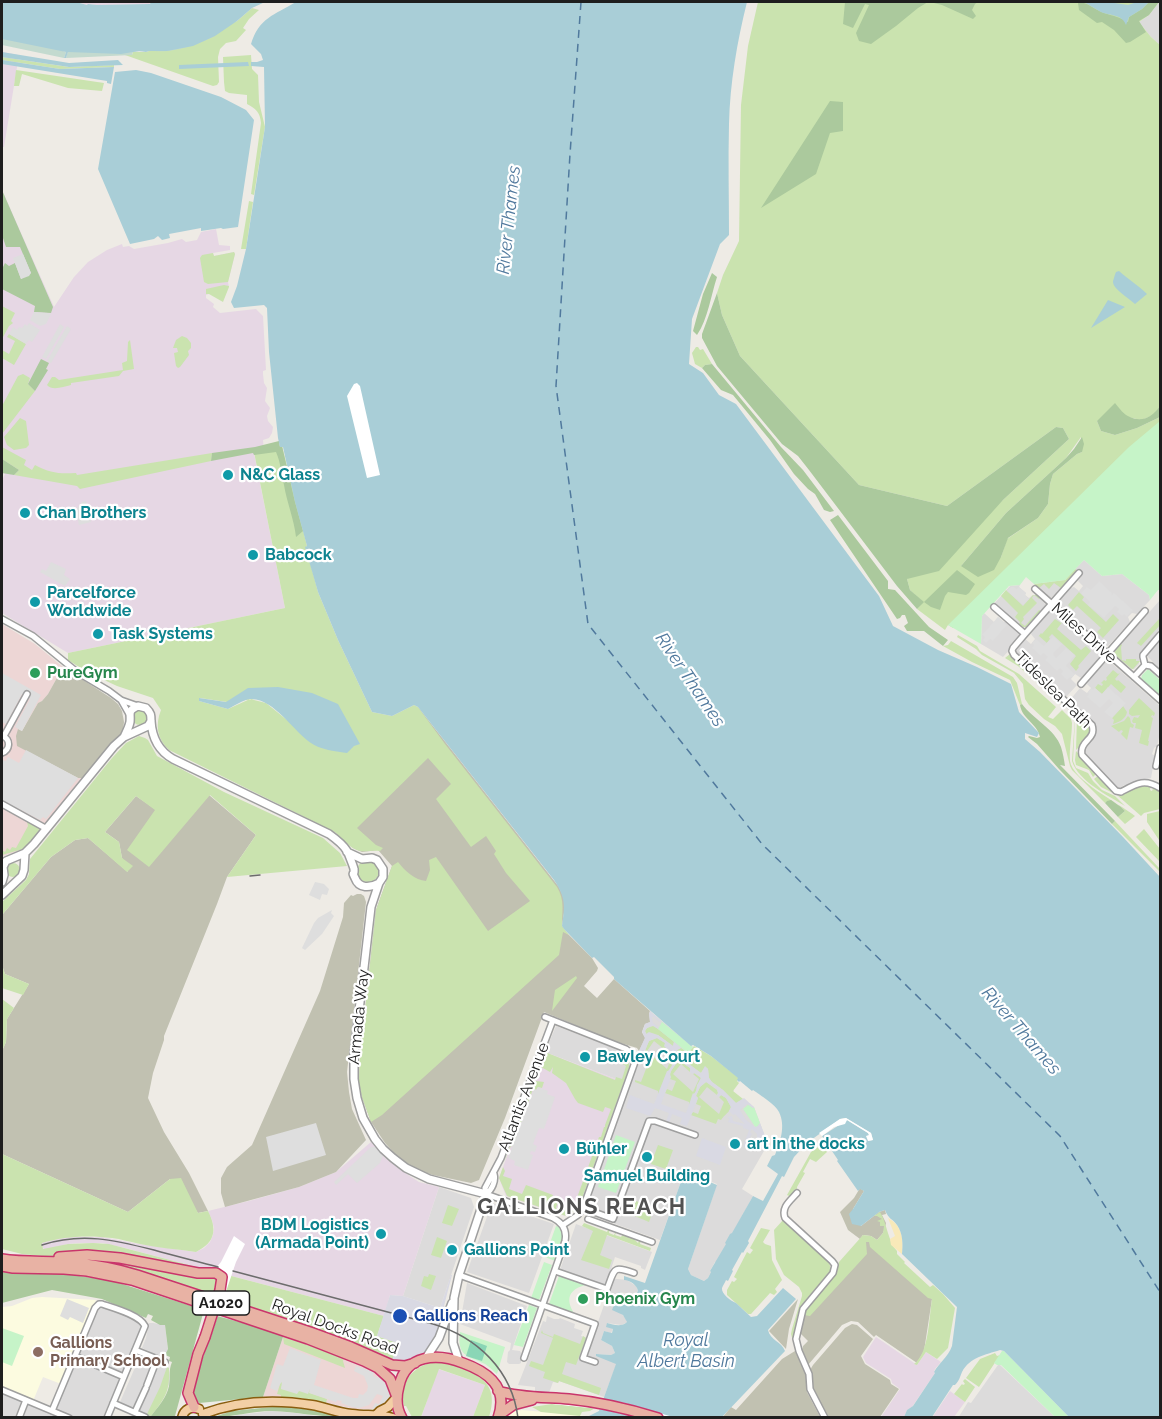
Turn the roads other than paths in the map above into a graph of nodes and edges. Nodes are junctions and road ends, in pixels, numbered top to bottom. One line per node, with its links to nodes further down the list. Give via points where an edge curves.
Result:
1 (1080, 573): 3 (street)
2 (1035, 589): 3 (street, Miles Drive)
3 (1052, 604): 7 (street); 9 (street, Miles Drive)
4 (994, 607): 7 (street)
5 (1145, 611): 9 (street)
6 (2, 619): 15 (street, via 33,636 71,668)
7 (1025, 634): 27 (street, Tideslea Path, via 1013,648 1014,655 1094,729 1082,746 1082,755 1118,792 1138,783)
8 (1161, 635): 10 (street, via 1143,655)
9 (1108, 654): 12 (street, Miles Drive); 13 (street)
10 (1145, 665): 11 (street); 12 (street)
11 (1161, 674)
12 (1134, 677): 16 (street, Miles Drive)
13 (1081, 684)
14 (27, 694): 21 (street)
15 (121, 700): 17 (street); 18 (street)
16 (1161, 700)
17 (138, 706): 18 (street); 19 (street, via 148,709)
18 (129, 718): 20 (street, Armada Way, via 134,727); 23 (street)
19 (151, 721): 20 (street); 22 (street)
20 (141, 728): 22 (street, Armada Way); 23 (street)
21 (3, 736): 25 (street, via 9,745)
22 (153, 736): 30 (street, Armada Way, via 169,757 326,832)
23 (124, 737): 29 (street)
24 (1161, 748): 26 (street)
25 (2, 753)
26 (1156, 766)
27 (1161, 788)
28 (2, 804): 29 (street)
29 (47, 829): 31 (street)
30 (347, 852): 33 (street, Armada Way); 35 (street, Armada Way)
31 (25, 853): 32 (street); 34 (street)
32 (8, 859): 34 (street); 36 (street)
33 (362, 859): 35 (street); 38 (street, Armada Way, via 372,858 381,864)
34 (23, 866): 37 (street)
35 (354, 868): 39 (street, Armada Way, via 356,880)
36 (2, 875): 37 (street, via 9,880)
37 (19, 879): 40 (street)
38 (379, 883): 39 (street); 41 (street, Armada Way)
39 (368, 887): 41 (street, Armada Way)
40 (2, 894)
41 (371, 907): 46 (street, Armada Way, via 354,1054 354,1079 363,1118 383,1149 406,1168 429,1179)
42 (545, 1017): 43 (street)
43 (552, 1020): 46 (street, Atlantis Avenue, via 494,1174 485,1188); 47 (street, via 626,1049 635,1062)
44 (695, 1135): 47 (street, via 650,1121 613,1219)
45 (796, 1193): 88 (street, via 784,1208 785,1218 835,1265 803,1309 796,1339 809,1374 810,1389)
46 (486, 1194): 49 (street, via 554,1218); 56 (street, Atlantis Avenue)
47 (584, 1208): 49 (street)
48 (588, 1219): 50 (street)
49 (563, 1226): 54 (street, via 566,1237)
50 (652, 1242)
51 (2, 1259): 52 (highway, Royal Docks Road / A1020)
52 (39, 1261): 67 (highway, Royal Docks Road / A1020, via 97,1265 137,1275 310,1332 392,1365); 77 (highway, bridge, via 87,1255 143,1261 222,1277 188,1393)
53 (2, 1266): 71 (highway, Royal Docks Road / A1020, via 87,1271 132,1280 356,1357 386,1374)
54 (555, 1271): 55 (street, via 607,1289 618,1268); 58 (street)
55 (634, 1273)
56 (459, 1275): 57 (street, Atlantis Avenue); 58 (street)
57 (453, 1300): 61 (street, Atlantis Avenue, via 440,1338); 64 (street, Atlantis Avenue, via 453,1343)
58 (543, 1305): 62 (street); 66 (street, via 595,1324 583,1358)
59 (135, 1350): 60 (street, via 144,1322 99,1304); 63 (street); 68 (street)
60 (75, 1356): 68 (street); 75 (street)
61 (426, 1358): 64 (highway); 67 (highway)
62 (524, 1358)
63 (157, 1359): 65 (street); 76 (street)
64 (459, 1361): 70 (highway, via 484,1372)
65 (165, 1362)
66 (596, 1362)
67 (415, 1363): 71 (highway, via 402,1377)
68 (124, 1377): 74 (street)
69 (2, 1389): 73 (street)
70 (498, 1391): 72 (highway); 79 (highway)
71 (397, 1397): 78 (main road); 86 (highway, Royal Docks Road)
72 (549, 1398): 79 (highway, via 520,1403); 87 (highway, via 623,1408)
73 (26, 1400): 75 (street); 82 (street)
74 (113, 1404): 76 (street); 83 (street)
75 (52, 1411): 80 (street)
76 (135, 1412): 81 (street)
77 (200, 1413): 78 (main road, via 265,1401); 84 (main road, via 189,1408)
78 (377, 1414): 85 (main road)
79 (499, 1416)
80 (66, 1417)
81 (145, 1417)
82 (19, 1418)
83 (107, 1418)
84 (182, 1418)
85 (393, 1418)
86 (402, 1418)
87 (658, 1418)
88 (825, 1418)

